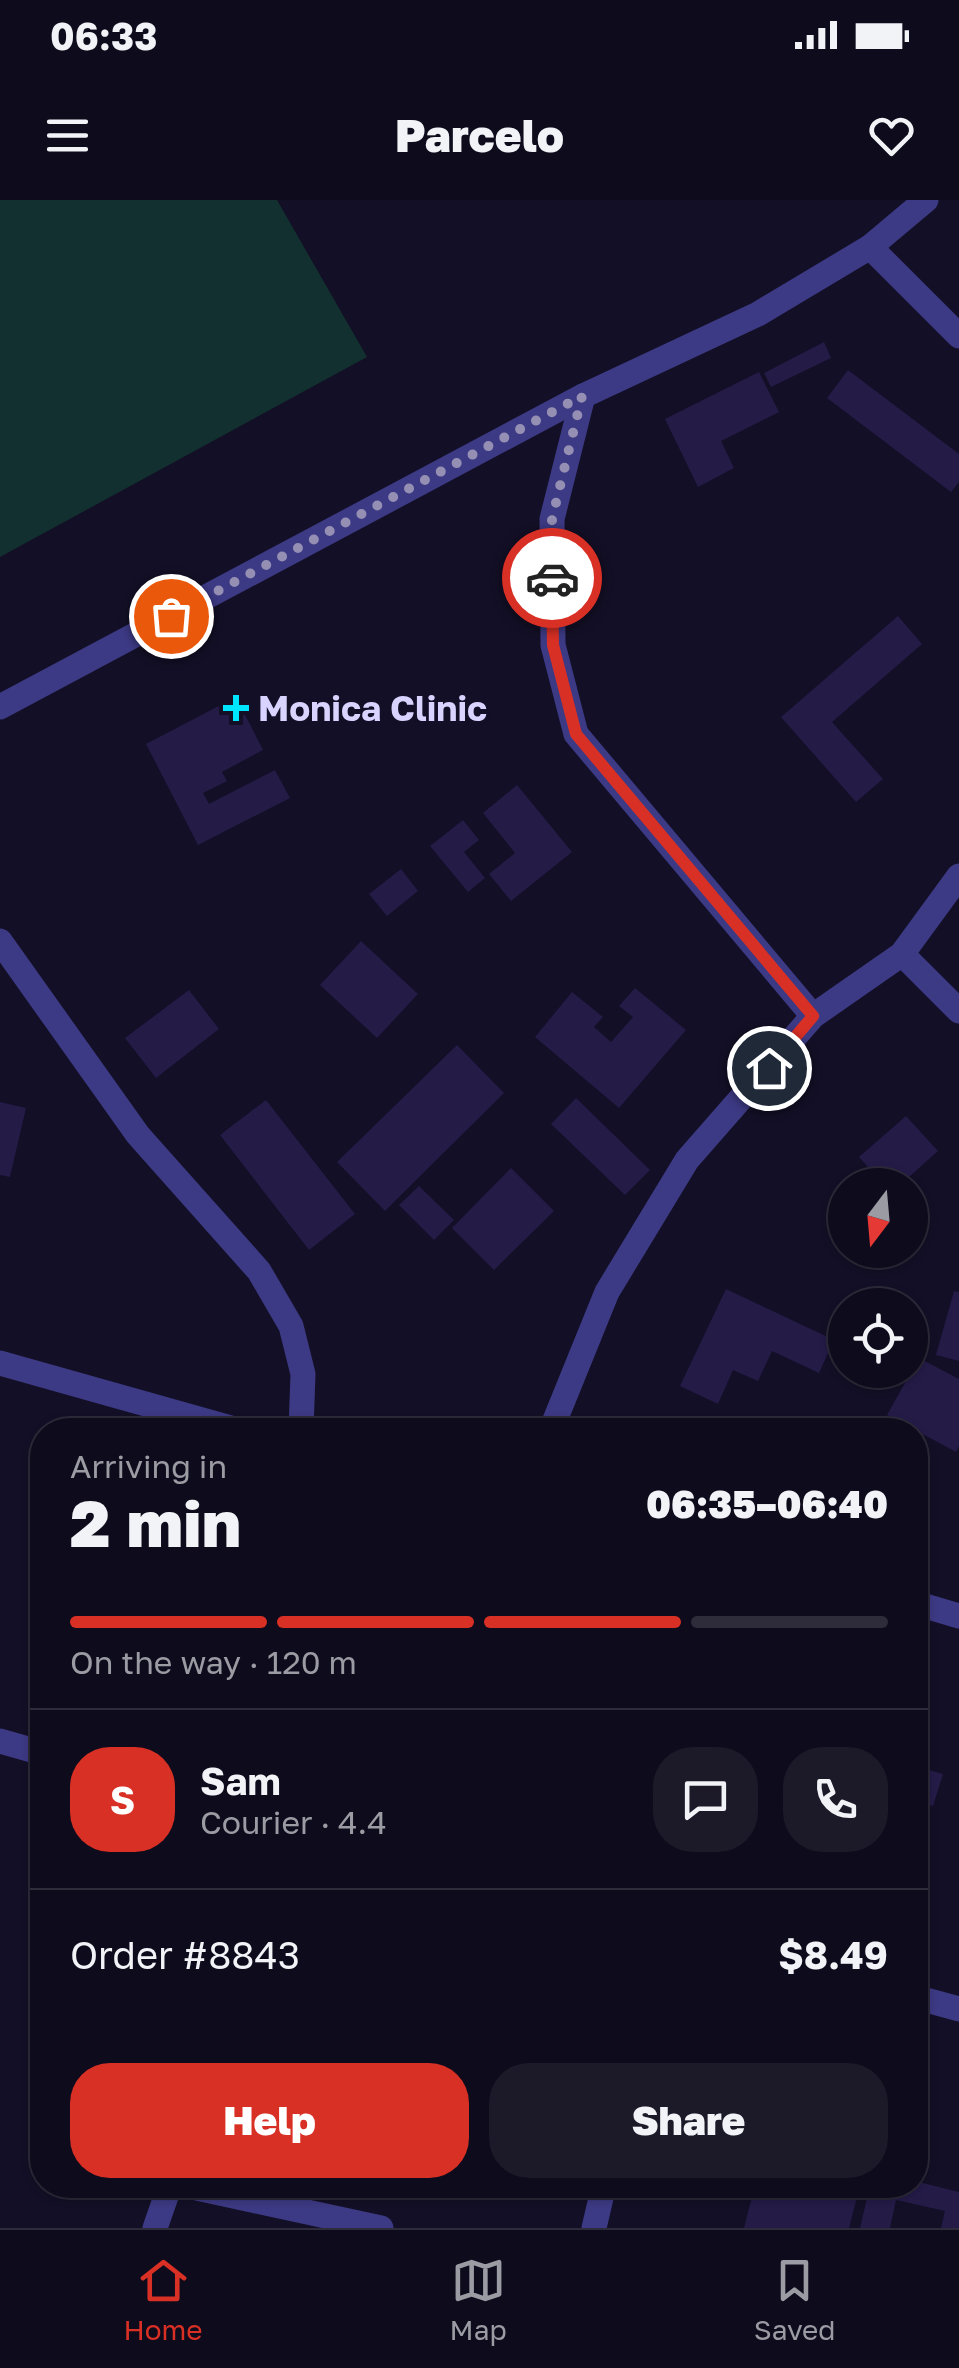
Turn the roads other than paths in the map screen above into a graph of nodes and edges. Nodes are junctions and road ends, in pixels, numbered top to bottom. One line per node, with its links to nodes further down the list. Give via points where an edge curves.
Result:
1 (926, 200): 2 (street)
2 (870, 247): 3 (street); 4 (street, via 758,314)
3 (959, 336)
4 (582, 396): 5 (street); 10 (street, via 552,519 553,645 576,734)
5 (0, 707)
6 (959, 876): 8 (street)
7 (0, 941): 13 (street, via 138,1135 259,1272 291,1326 304,1374)
8 (902, 954): 9 (street); 10 (street)
9 (959, 1011)
10 (813, 1016): 14 (street, via 687,1160 607,1292)
11 (0, 1363): 12 (street)
12 (195, 1418)
13 (302, 1418)
14 (556, 1418)
15 (928, 1608): 16 (street)
16 (959, 1616)
17 (0, 1741): 18 (street)
18 (30, 1750)
19 (928, 2000): 20 (street)
20 (959, 2009)
21 (165, 2198): 24 (street)
22 (242, 2198): 25 (street)
23 (601, 2198): 26 (street)
24 (155, 2228)
25 (381, 2228)
26 (594, 2228)

